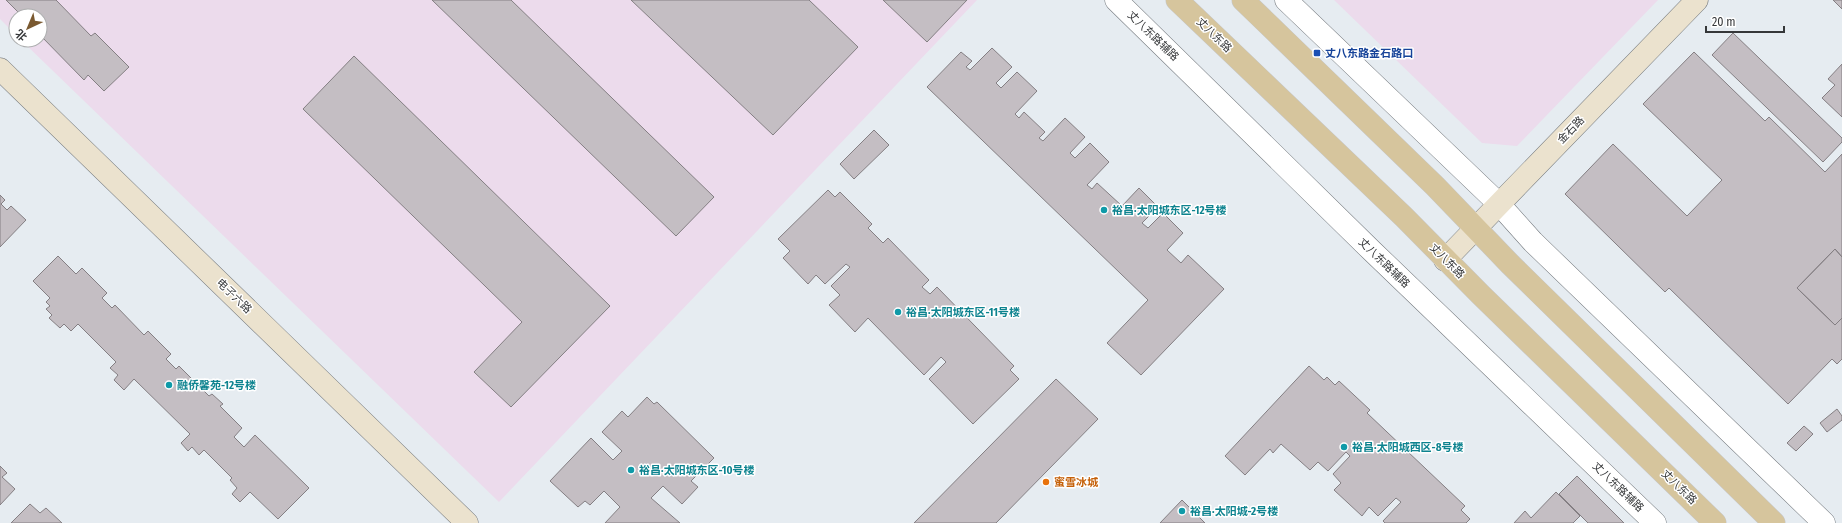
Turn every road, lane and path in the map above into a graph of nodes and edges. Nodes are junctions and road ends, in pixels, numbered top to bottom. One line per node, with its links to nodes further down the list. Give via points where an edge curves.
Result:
1 (1116, 0): 11 (street, 丈八东路辅路)
2 (1177, 0): 9 (main road, 丈八东路, via 1404,217)
3 (1243, 0): 8 (main road, via 1430,180)
4 (1286, 0): 7 (street)
5 (1697, 0): 7 (street, 金石路)
6 (0, 69): 10 (street, 电子六路)
7 (1499, 204): 8 (street, 金石路); 14 (street, via 1533,242)
8 (1476, 228): 9 (street, 金石路); 13 (main road)
9 (1445, 260): 12 (main road, 丈八东路)
10 (467, 523)
11 (1655, 523)
12 (1715, 523)
13 (1774, 523)
14 (1824, 523)

